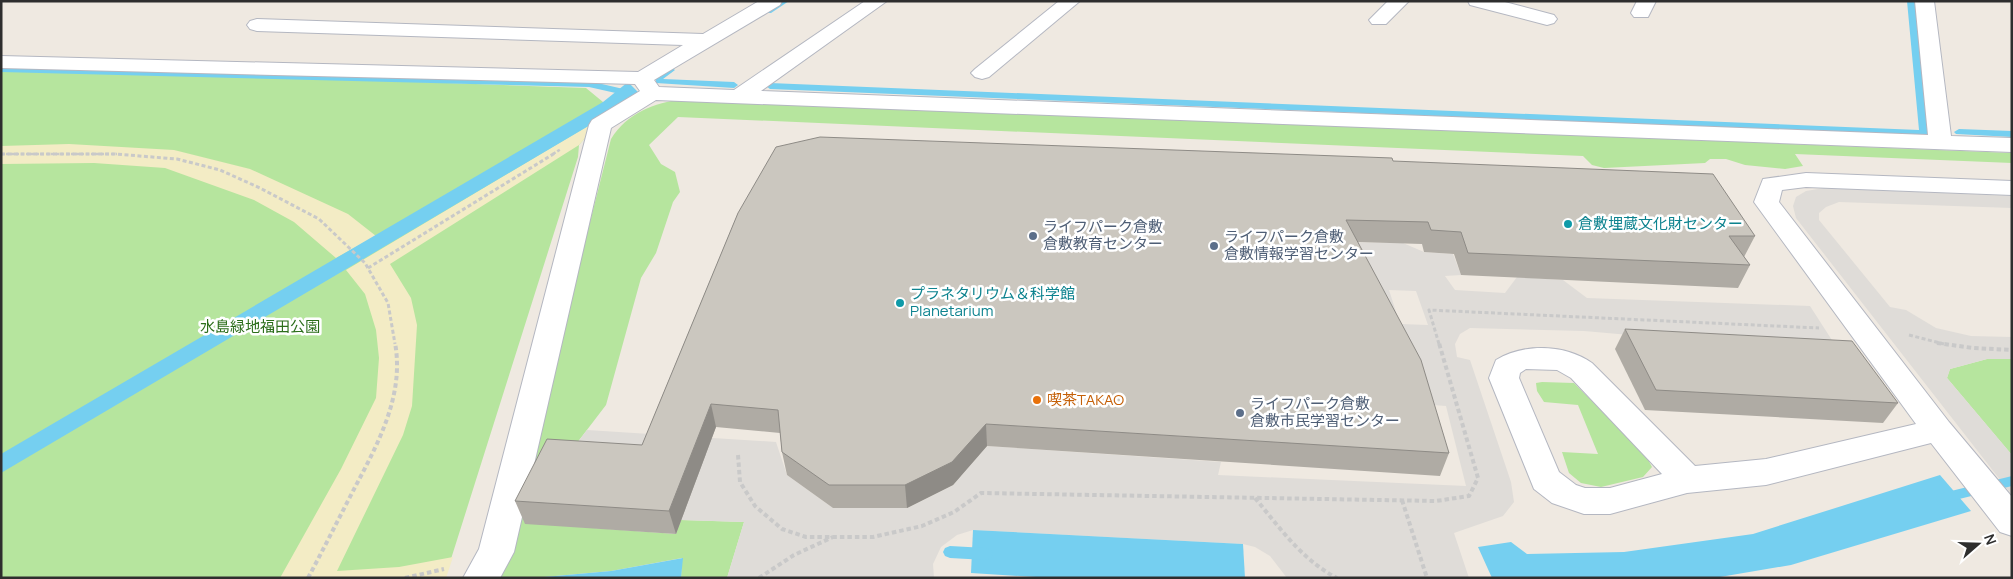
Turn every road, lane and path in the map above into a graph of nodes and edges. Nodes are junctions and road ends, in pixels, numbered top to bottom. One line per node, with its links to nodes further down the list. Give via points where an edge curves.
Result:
1 (773, 1): 10 (street)
2 (878, 1): 14 (street)
3 (1071, 1): 12 (street)
4 (1400, 1): 8 (street)
5 (1477, 1): 6 (street, via 1541,25)
6 (1558, 1)
7 (1924, 1): 16 (street)
8 (1379, 20)
9 (257, 25): 10 (street)
10 (707, 40): 13 (street)
11 (1, 62): 13 (street)
12 (982, 73)
13 (647, 85): 14 (street); 15 (street)
14 (739, 96): 16 (street)
15 (600, 125): 20 (path); 31 (street, via 496,552)
16 (1940, 143): 17 (street)
17 (2012, 145)
18 (1, 154): 20 (path, via 115,154 177,159 220,170 319,219)
19 (2012, 188): 21 (street, via 1806,180 1772,184 1766,202)
20 (368, 268): 30 (path, via 388,303 397,353 395,393 381,437)
21 (1863, 330): 22 (path, via 1895,330 1928,342 1978,350); 23 (street); 27 (path, via 1429,310 1478,478 1469,496)
22 (2012, 350)
23 (1938, 430): 25 (street, via 1766,472); 28 (street)
24 (738, 455): 29 (path, via 740,482 755,506 782,528 806,537)
25 (1687, 480): 25 (street, via 1610,501 1584,501 1564,494 1546,480 1504,378 1507,367 1516,360 1530,358 1575,366 1648,436)
26 (1255, 498): 27 (path); 29 (path, via 981,493 954,512 922,526 874,537); 33 (path, via 1295,546)
27 (1402, 500): 34 (path)
28 (2012, 522)
29 (834, 537): 32 (path, via 794,555)
30 (308, 578)
31 (481, 578)
32 (759, 578)
33 (1337, 578)
34 (1428, 578)

